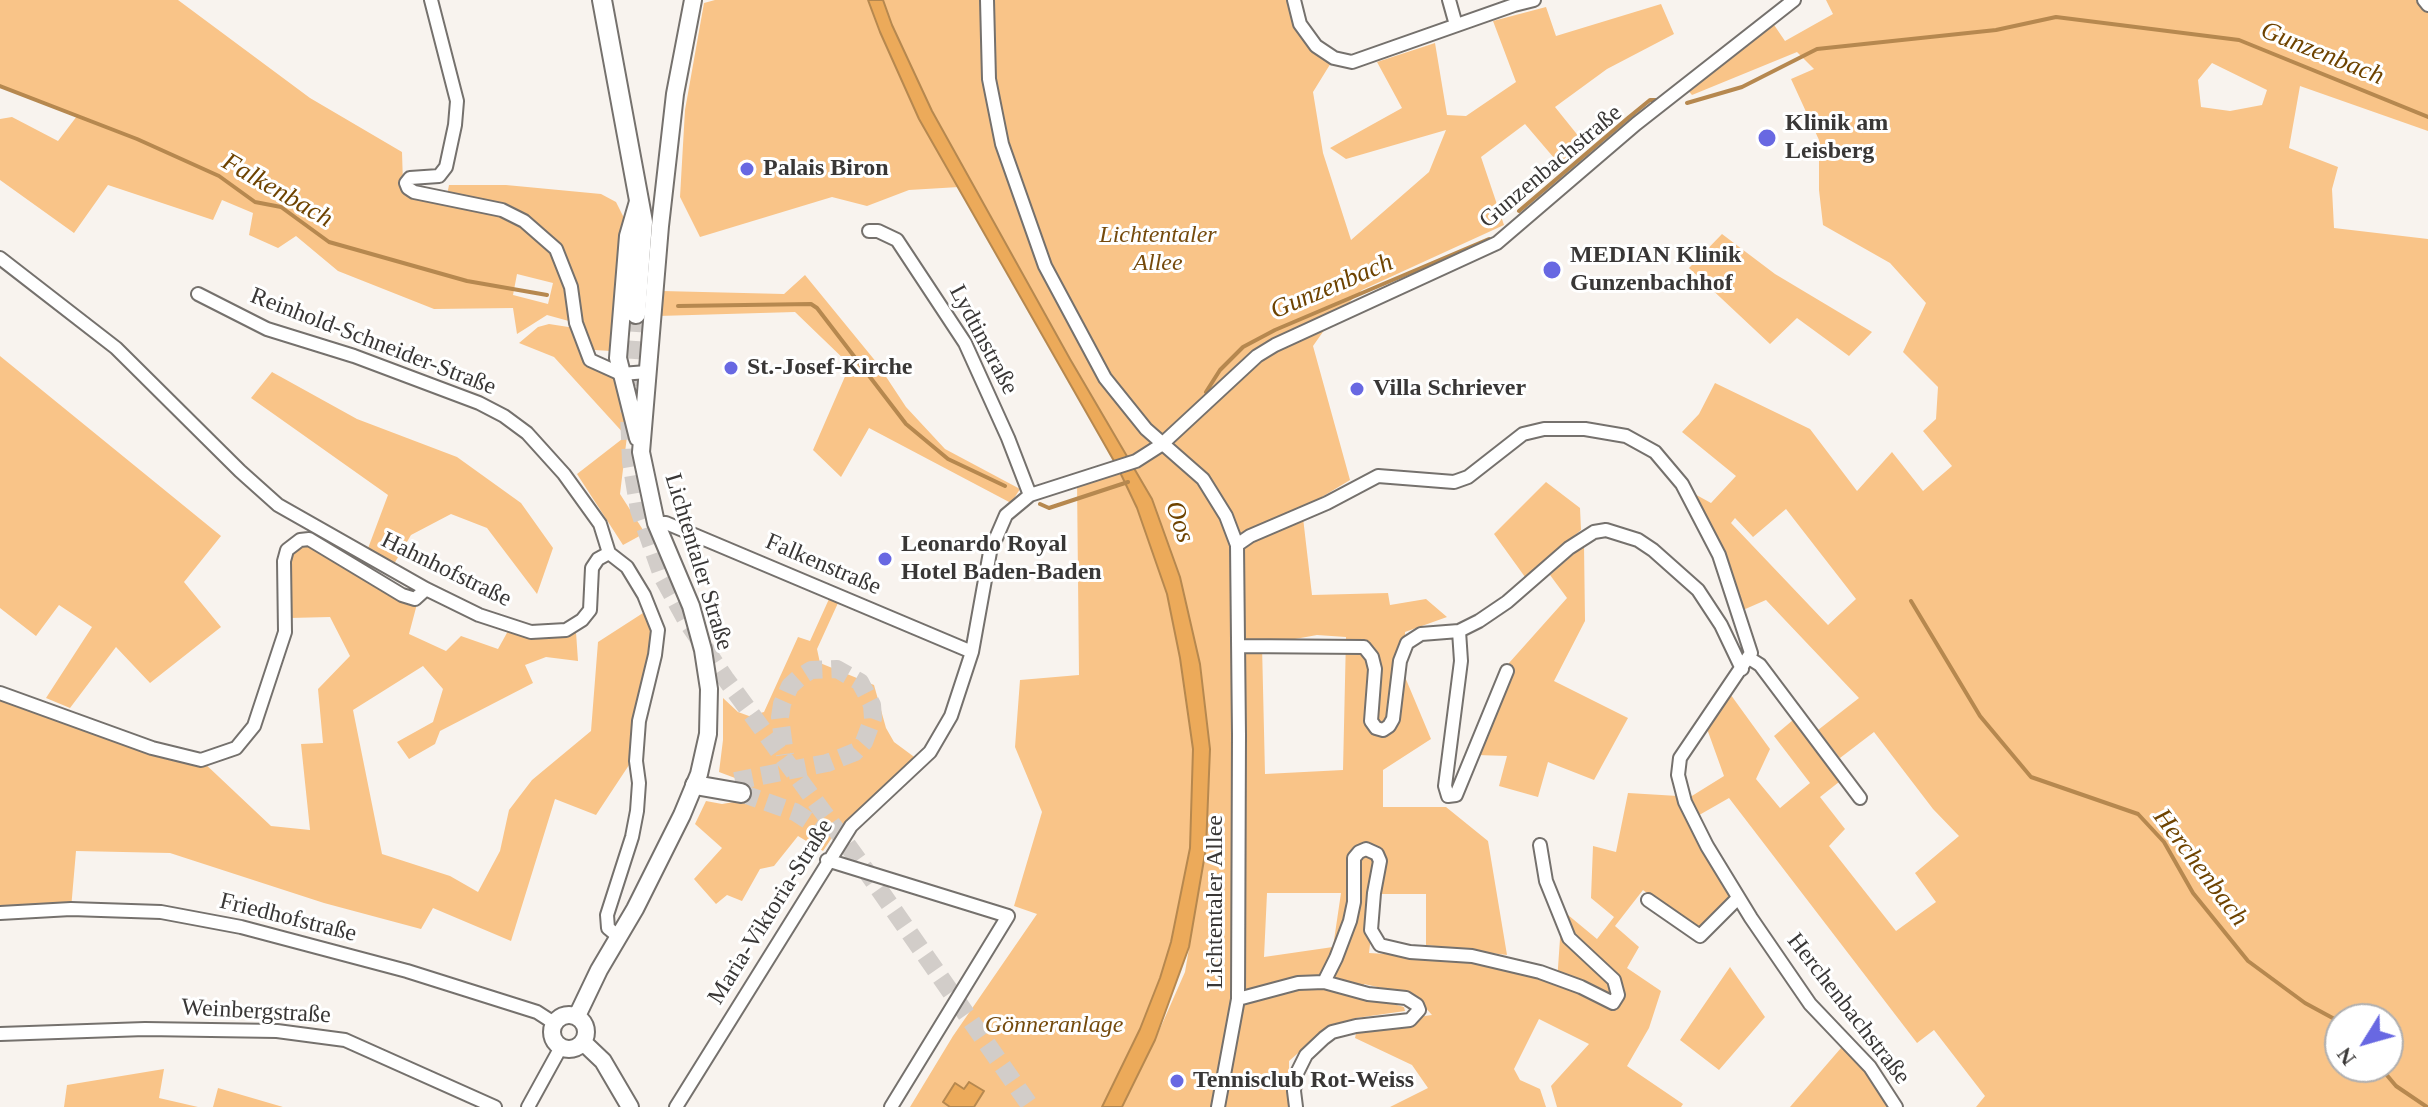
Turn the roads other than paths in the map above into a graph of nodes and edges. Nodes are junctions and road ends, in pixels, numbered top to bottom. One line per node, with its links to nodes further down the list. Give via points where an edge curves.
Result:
1 (431, 0): 18 (street, via 457,101 455,125 446,167 439,176 410,178 408,188 502,210 541,235 563,263 590,360)
2 (602, 0): 12 (main road)
3 (693, 0): 17 (main road, Lichtentaler Straße, via 675,94)
4 (987, 0): 19 (street, Lichtentaler Allee, via 989,79 1002,144 1045,266 1105,378)
5 (1294, 0): 11 (street, via 1300,24 1316,46 1352,62)
6 (1449, 0): 11 (street)
7 (1534, 0): 11 (street)
8 (1794, 0): 19 (street, Gunzenbachstraße, via 1497,243 1275,345)
9 (2424, 0): 10 (street)
10 (2428, 5)
11 (1456, 25)
12 (640, 194): 16 (main road); 18 (main road, via 628,236)
13 (869, 231): 21 (street, Lydtinstraße, via 897,240 965,343)
14 (0, 258): 25 (street, Hahnhofstraße, via 116,348 278,505)
15 (198, 294): 24 (street, Reinhold-Schneider-Straße, via 267,329 354,356 504,416 564,474 600,524)
16 (636, 314)
17 (647, 372): 18 (street); 20 (main road, Lichtentaler Straße)
18 (621, 374): 20 (main road)
19 (1161, 445): 21 (street, Maria-Viktoria-Straße, via 1118,468); 23 (street, Lichtentaler Allee, via 1185,461 1210,489)
20 (641, 452): 22 (main road, Lichtentaler Straße)
21 (1030, 495): 28 (street, Maria-Viktoria-Straße, via 1006,515 990,552)
22 (656, 523): 28 (street, Falkenstraße); 32 (main road, Lichtentaler Straße, via 691,606 703,650 708,734)
23 (1237, 545): 27 (street, Lichtentaler Allee); 29 (street, via 1378,476 1454,482 1468,477 1523,434 1585,429 1626,436 1655,452 1682,484 1723,566 1750,647)
24 (609, 553): 25 (street, Hahnhofstraße, via 592,568 590,610 566,630 531,632); 40 (street, via 627,567 658,630 639,721 637,811 607,915 608,928)
25 (426, 589): 31 (street, via 415,599 402,595 309,539 300,540 287,550 284,561 285,632 254,726 236,748 201,760 152,748)
26 (1459, 631): 27 (street, via 1430,632 1407,643 1393,719 1383,730 1371,721 1375,669 1364,647); 29 (street, via 1501,607 1582,538 1606,530 1653,550 1698,590); 30 (street, via 1448,796 1456,795)
27 (1238, 646): 42 (street, Lichtentaler Allee)
28 (972, 652): 36 (street, Maria-Viktoria-Straße, via 951,716 930,752 851,826)
29 (1745, 664): 34 (street, via 1760,665); 37 (street, Herchenbachstraße, via 1684,748 1678,775 1692,818)
30 (1507, 671)
31 (0, 693)
32 (697, 779): 33 (main road); 40 (main road, Lichtentaler Straße)
33 (738, 787)
34 (1860, 798)
35 (1540, 845): 41 (street, via 1546,881 1569,938 1614,980 1618,995 1613,1003 1540,972 1472,956 1380,945 1371,930 1380,861 1366,849 1354,858 1350,921)
36 (827, 860): 51 (street, Maria-Viktoria-Straße); 52 (street, via 1008,916)
37 (1738, 898): 38 (street, via 1700,936); 55 (street, Herchenbachstraße, via 1810,1004 1870,1067)
38 (1648, 900)
39 (0, 913): 44 (street, Friedhofstraße, via 161,912 241,927 421,975 537,1012)
40 (619, 937): 43 (main road, Lichtentaler Straße)
41 (1324, 982): 42 (street, via 1298,983); 54 (street, via 1406,998 1419,1010 1410,1020 1356,1026 1324,1038 1306,1055 1296,1075)
42 (1238, 999): 53 (street, Lichtentaler Allee)
43 (577, 1016): 44 (main road, via 562,1016); 46 (main road, via 585,1025)
44 (554, 1023): 47 (main road, via 553,1036)
45 (0, 1034): 48 (street, Weinbergstraße, via 277,1031 345,1040)
46 (583, 1042): 47 (main road, via 571,1049); 50 (main road, via 603,1061)
47 (561, 1047): 49 (street)
48 (495, 1107)
49 (528, 1107)
50 (630, 1107)
51 (676, 1107)
52 (891, 1107)
53 (1218, 1107)
54 (1296, 1107)
55 (1896, 1107)

